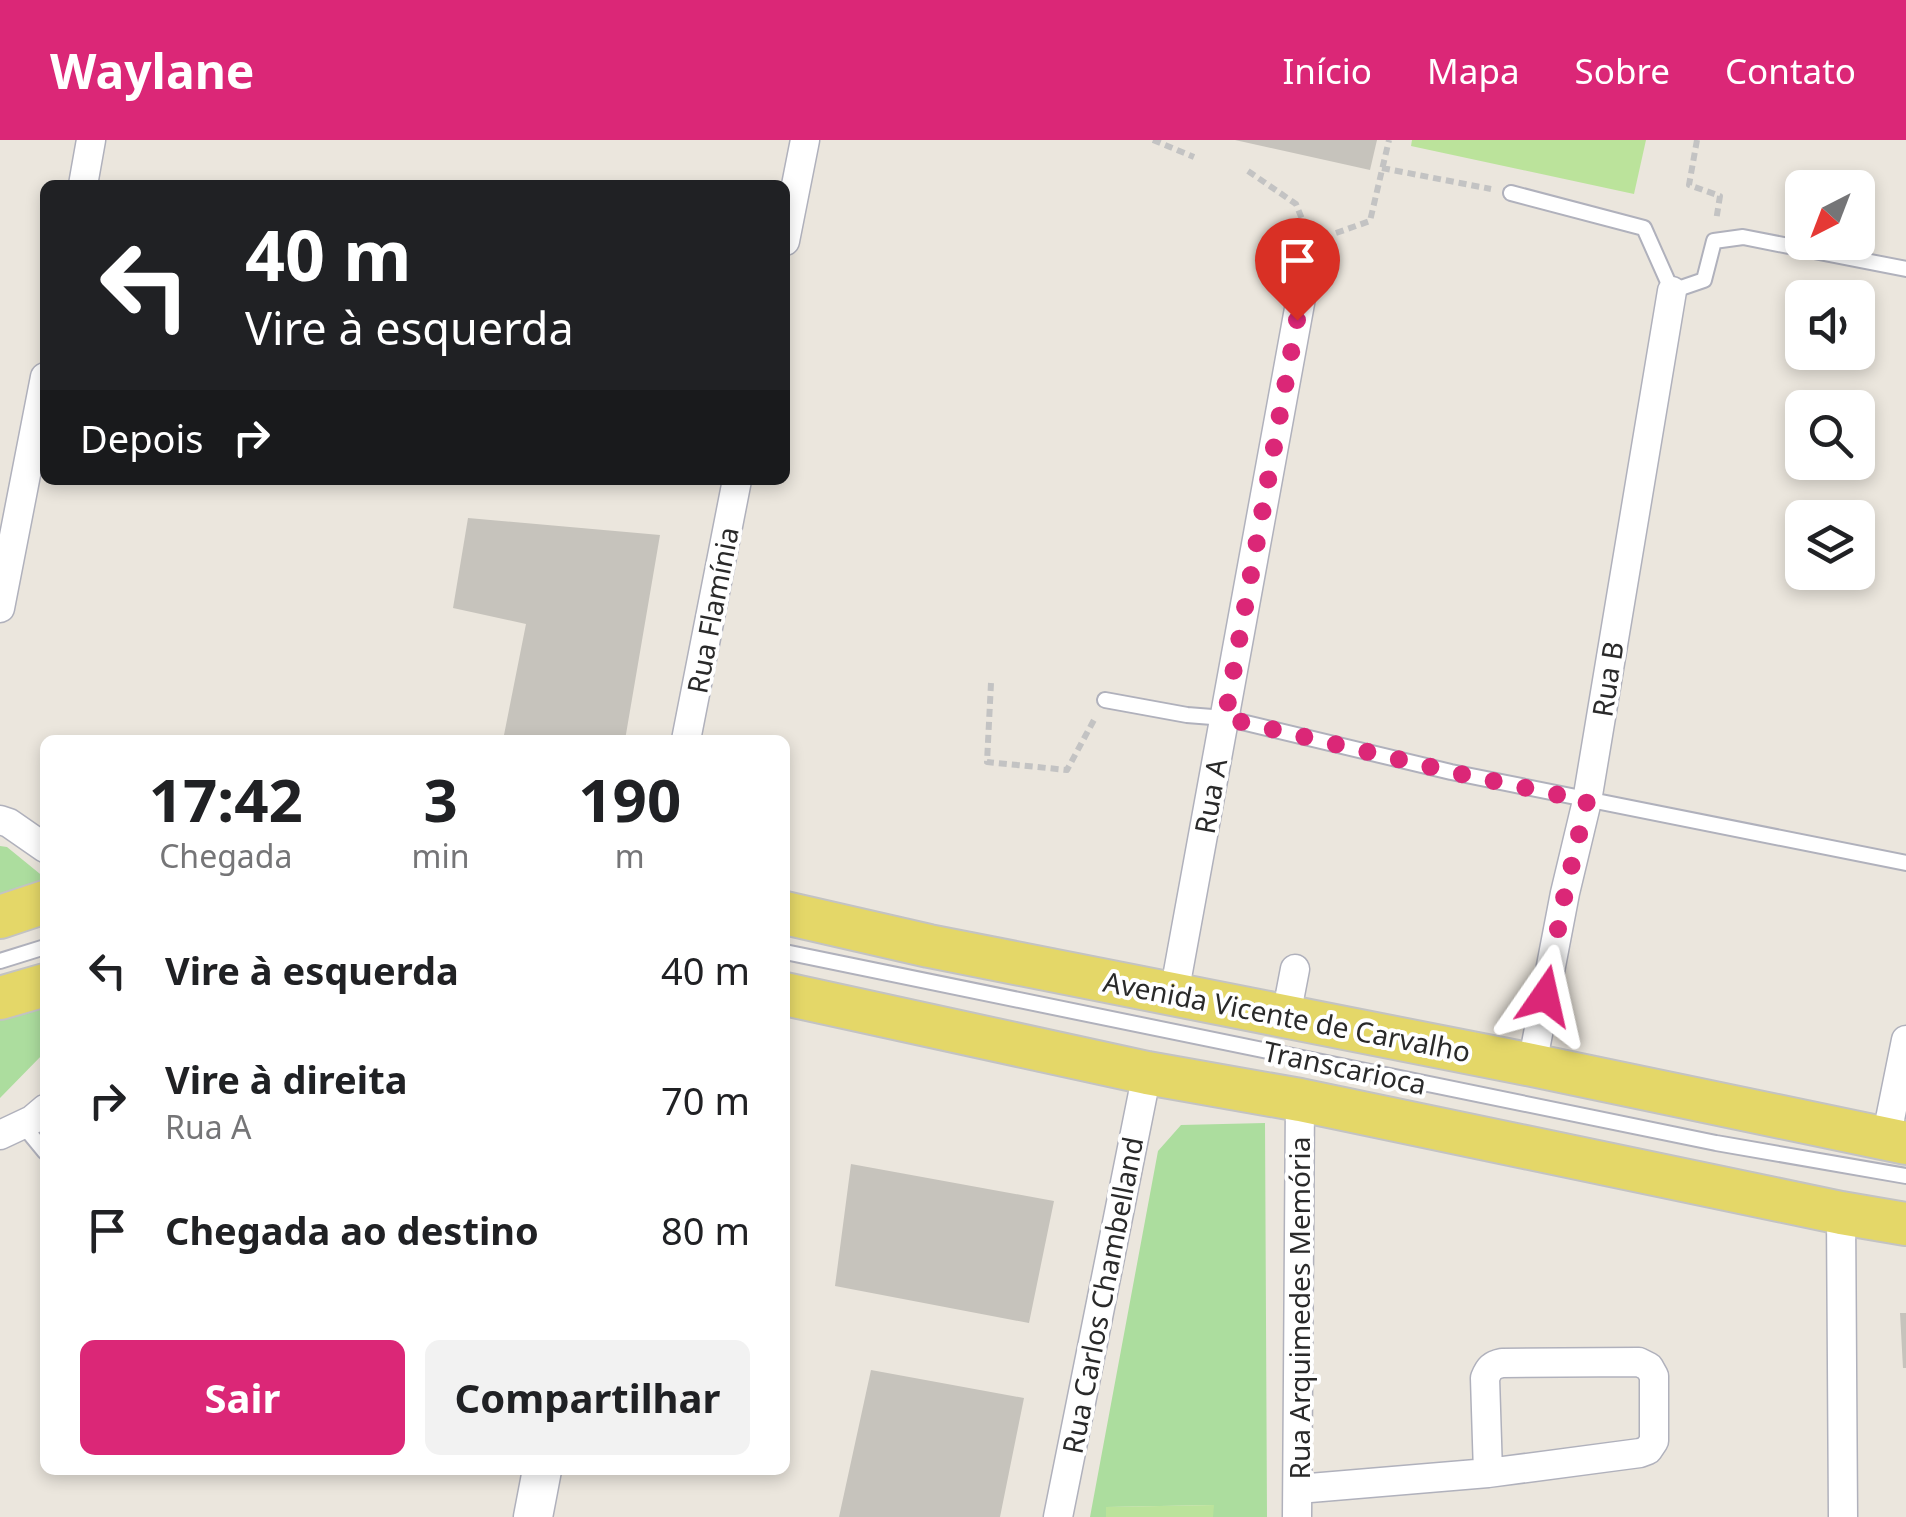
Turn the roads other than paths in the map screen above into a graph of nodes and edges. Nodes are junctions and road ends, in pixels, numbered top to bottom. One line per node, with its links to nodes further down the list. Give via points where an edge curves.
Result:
1 (91, 140): 3 (street)
2 (805, 140): 5 (street)
3 (83, 180)
4 (1512, 193): 8 (lane, via 1644,228)
5 (790, 216)
6 (1311, 243): 13 (street, Rua A)
7 (1906, 269): 8 (lane, via 1743,237 1714,241 1704,280)
8 (1672, 291): 15 (street, Rua B)
9 (40, 403): 11 (street)
10 (737, 485): 14 (street, Rua Flamínia)
11 (0, 608)
12 (1106, 700): 13 (lane)
13 (1225, 718): 15 (lane); 27 (street, Rua A)
14 (687, 735)
15 (1587, 801): 18 (lane); 32 (street, Rua B)
16 (0, 820): 17 (street)
17 (40, 845)
18 (1906, 863)
19 (40, 904): 21 (main road)
20 (790, 913): 27 (main road, Avenida Vicente de Carvalho)
21 (0, 916)
22 (40, 948): 24 (lane)
23 (790, 953): 37 (lane, Transcarioca, via 1716,1143)
24 (0, 960)
25 (1296, 969): 30 (street)
26 (40, 986): 29 (main road)
27 (1174, 994): 30 (main road, Avenida Vicente de Carvalho)
28 (790, 995): 33 (main road)
29 (0, 998)
30 (1286, 1016): 32 (main road, Avenida Vicente de Carvalho)
31 (1906, 1040): 37 (street)
32 (1532, 1065): 37 (main road, Avenida Vicente de Carvalho)
33 (1147, 1072): 34 (main road); 44 (street, Rua Carlos Chambelland)
34 (1300, 1100): 38 (main road); 42 (street, Rua Arquimedes Memória)
35 (22, 1123): 36 (lane)
36 (40, 1146)
37 (1899, 1152)
38 (1840, 1213): 39 (main road); 45 (street)
39 (1906, 1224)
40 (1488, 1472): 40 (street, via 1648,1450 1654,1441 1654,1376 1639,1362 1494,1364 1485,1378); 42 (street)
41 (541, 1475): 43 (street)
42 (1298, 1503)
43 (533, 1517)
44 (1058, 1517)
45 (1843, 1517)

